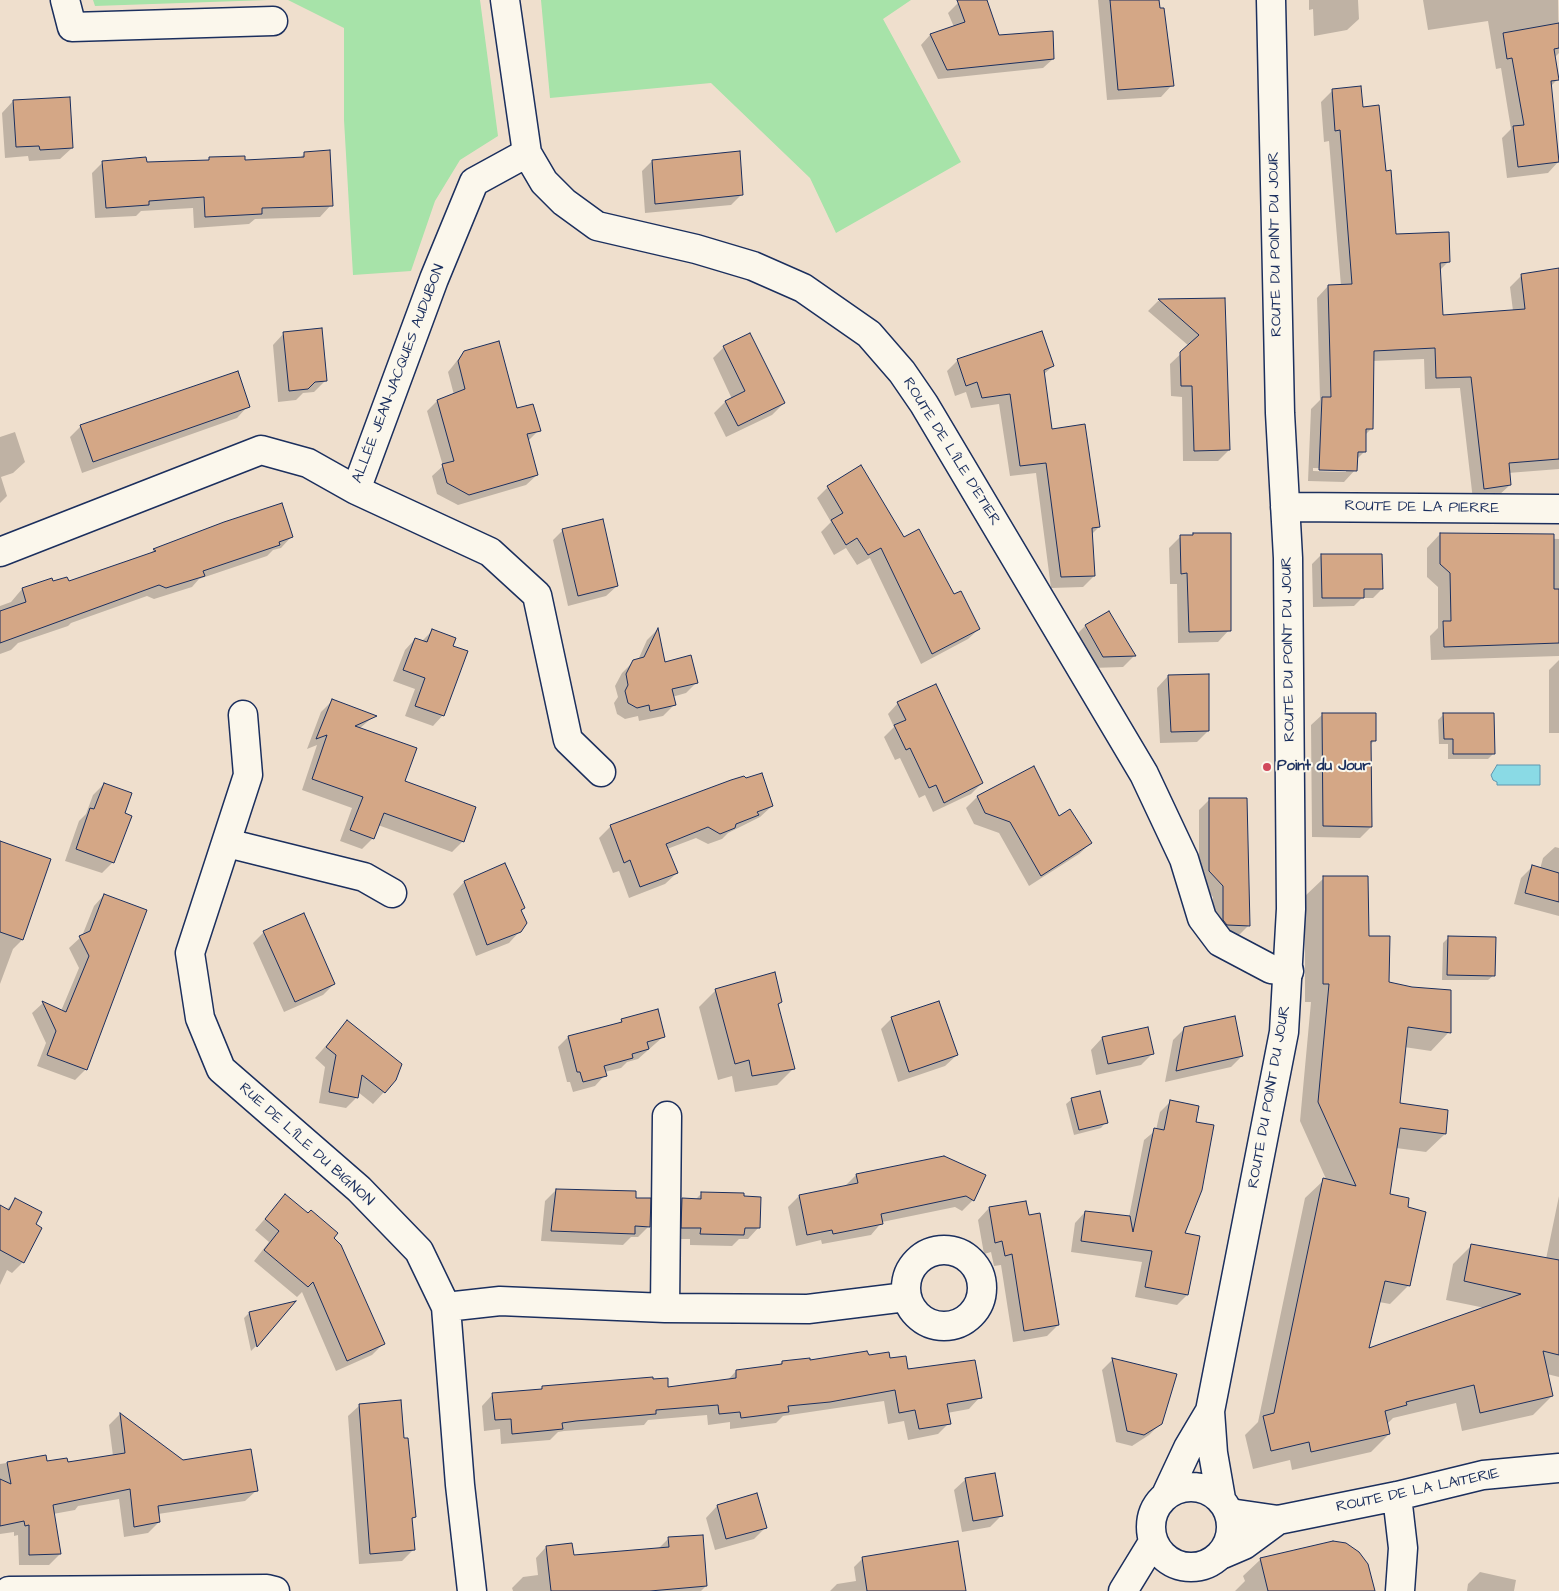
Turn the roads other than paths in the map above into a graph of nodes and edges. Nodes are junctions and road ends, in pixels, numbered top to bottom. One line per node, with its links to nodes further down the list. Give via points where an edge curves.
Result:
1 (65, 0): 4 (street, via 72,27)
2 (505, 0): 5 (street, ROUTE DE L'ÎLE D'ETIER)
3 (1271, 0): 7 (street, ROUTE DU POINT DU JOUR)
4 (273, 21)
5 (527, 153): 6 (street, ALLÉE JEAN-JACQUES AUDUBON, via 474,182 434,279); 14 (street, ROUTE DE L'ÎLE D'ETIER, via 544,182 596,226 753,266 803,288 869,334 924,404 1144,774 1184,859 1202,918 1220,942 1271,969)
6 (356, 490): 9 (street, ALLÉE JEAN-JACQUES AUDUBON, via 308,464 261,450); 11 (street, via 490,552 536,595 568,740)
7 (1285, 507): 8 (street, ROUTE DE LA PIERRE); 14 (street, ROUTE DU POINT DU JOUR, via 1291,900)
8 (1559, 509)
9 (0, 552)
10 (243, 715): 12 (street, RUE DE L'ÎLE DU BIGNON, via 248,775)
11 (601, 772)
12 (227, 843): 13 (street, via 364,877); 17 (street, RUE DE L'ÎLE DU BIGNON, via 190,953 200,1018 221,1069 359,1189 418,1251)
13 (392, 893)
14 (1289, 972): 19 (street, ROUTE DU POINT DU JOUR, via 1284,1032)
15 (667, 1116): 18 (street)
16 (906, 1297): 18 (street, via 808,1309)
17 (446, 1307): 18 (street, via 500,1301); 29 (street, RUE DE L'ÎLE DU BIGNON)
18 (666, 1308)
19 (1210, 1411): 21 (street, ROUTE DU POINT DU JOUR); 23 (street, ROUTE DU POINT DU JOUR, via 1213,1453)
20 (1559, 1468): 22 (street, ROUTE DE LA LAITERIE, via 1483,1476)
21 (1166, 1495): 23 (street, via 1180,1488 1194,1487 1209,1490); 25 (street, via 1152,1516)
22 (1397, 1496): 24 (street, ROUTE DE LA LAITERIE); 32 (street, via 1403,1548)
23 (1225, 1506): 24 (street, ROUTE DE LA LAITERIE); 26 (street, via 1232,1527 1229,1541)
24 (1278, 1520): 26 (street, ROUTE DE LA LAITERIE, via 1244,1545)
25 (1153, 1542): 26 (street, via 1161,1555 1174,1564 1188,1568); 30 (street)
26 (1213, 1560): 31 (street)
27 (9, 1591): 28 (street)
28 (275, 1591)
29 (472, 1591)
30 (1123, 1591)
31 (1189, 1591)
32 (1400, 1591)

